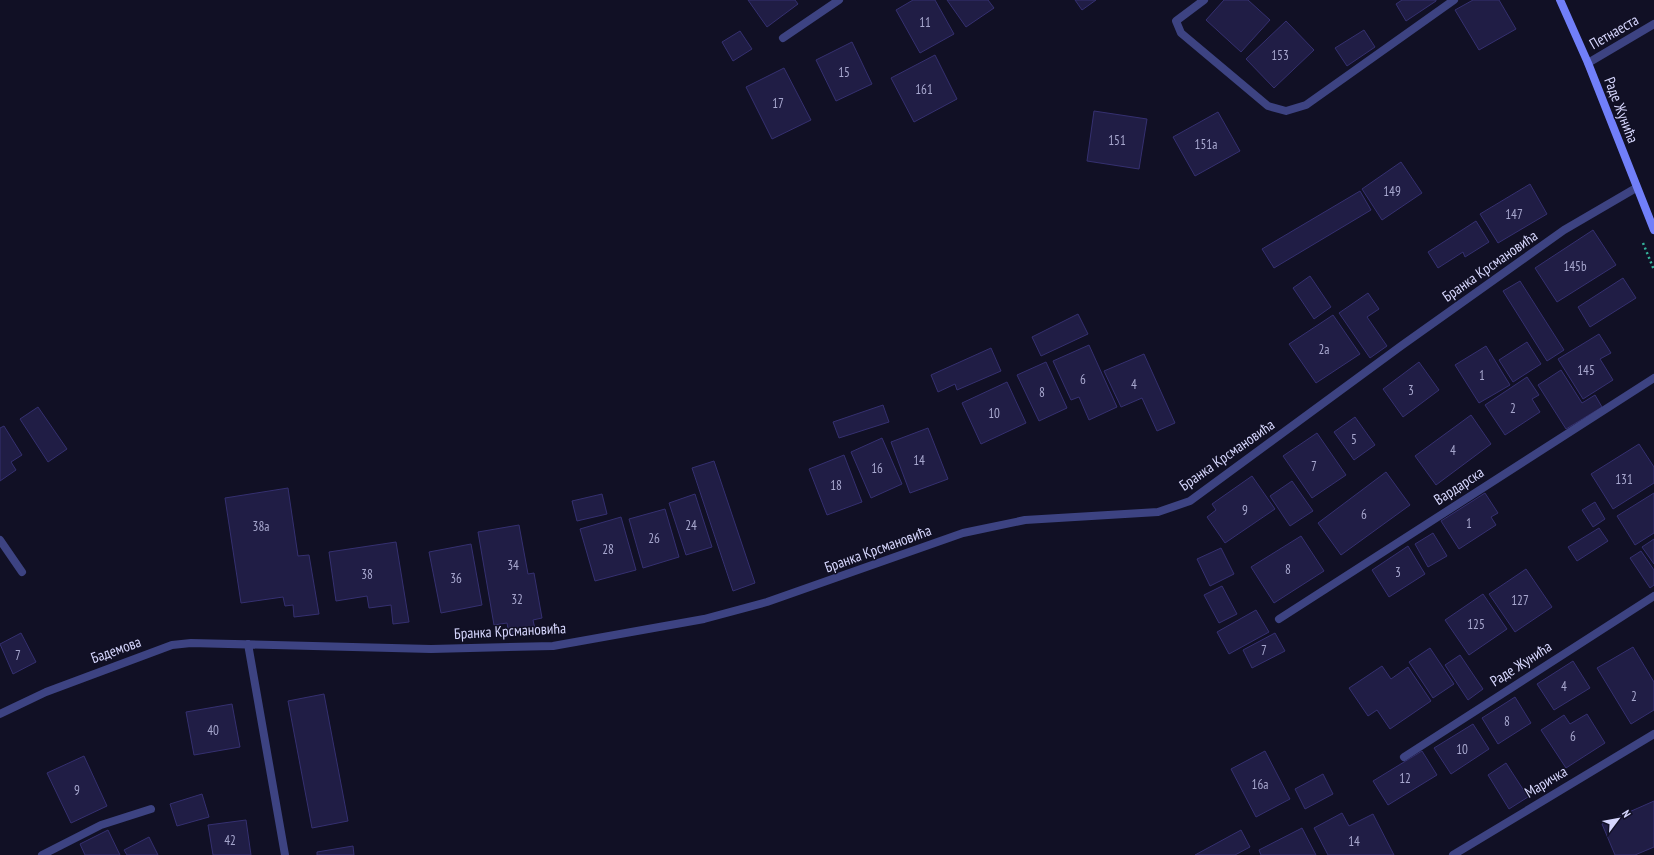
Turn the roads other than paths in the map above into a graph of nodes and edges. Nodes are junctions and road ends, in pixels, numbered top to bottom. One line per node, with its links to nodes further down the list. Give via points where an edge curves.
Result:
1 (839, 0): 6 (street)
2 (1204, 0): 3 (street, via 1176,21 1181,33 1268,106 1286,111 1306,105)
3 (1454, 0)
4 (1560, 0): 7 (main road, Раде Жунића)
5 (1654, 24): 7 (street, Петнаеста)
6 (783, 38)
7 (1588, 63): 8 (main road, Раде Жунића)
8 (1636, 188): 9 (main road, Раде Жунића); 16 (street, Бранка Крсмановића, via 1564,230 1190,501 1158,512 1025,520 963,533 760,604 704,619 553,646 430,649)
9 (1651, 212): 10 (main road, Раде Жунића)
10 (1654, 230)
11 (1654, 378): 15 (street, Вардарска)
12 (0, 540): 13 (street)
13 (22, 572)
14 (1654, 596): 19 (street, Раде Жунића)
15 (1279, 618)
16 (248, 644): 17 (street, Бадемова, via 192,642 172,645 46,692); 22 (street)
17 (0, 714)
18 (1654, 734): 23 (street, Маричка)
19 (1404, 756)
20 (150, 809): 21 (street, via 101,825)
21 (42, 855)
22 (284, 855)
23 (1453, 855)

